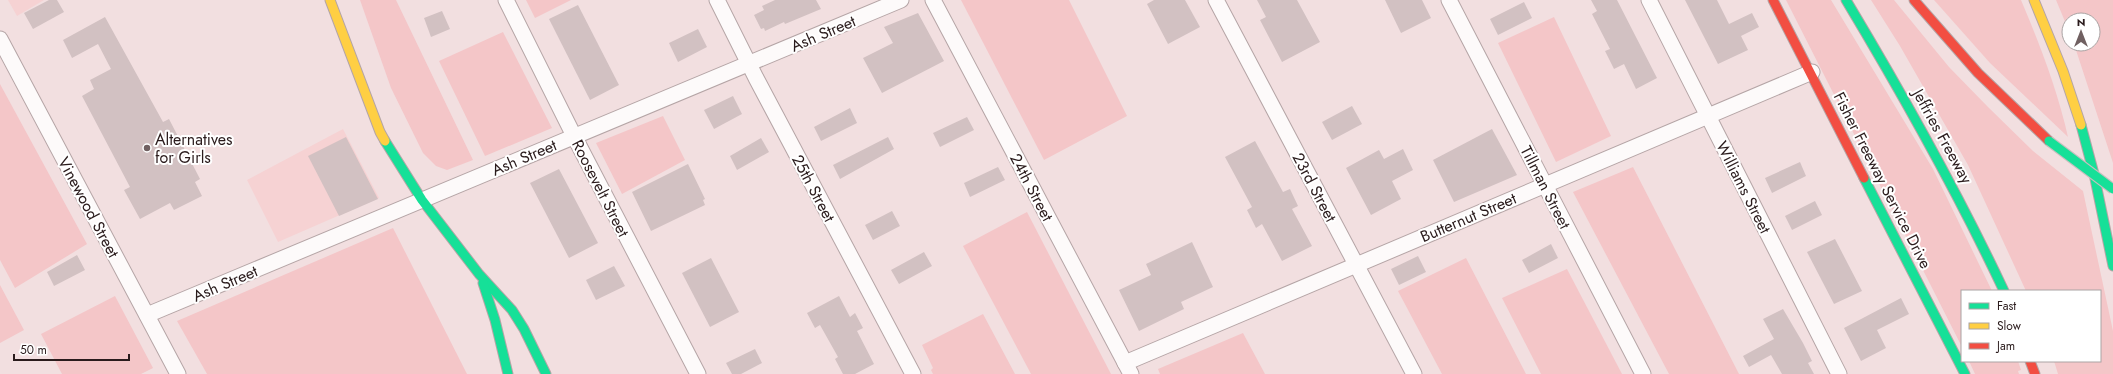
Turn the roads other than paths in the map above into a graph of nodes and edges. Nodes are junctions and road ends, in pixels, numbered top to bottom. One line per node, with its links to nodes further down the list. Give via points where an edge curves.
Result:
1 (330, 0): 20 (main road, via 380,132)
2 (506, 0): 17 (street, Roosevelt Street)
3 (718, 0): 14 (street, 25th Street)
4 (901, 0): 14 (street, Ash Street)
5 (933, 0): 27 (street, 24th Street)
6 (1216, 0): 21 (street, 23rd Street)
7 (1449, 0): 18 (street, Tillman Street)
8 (1649, 0): 16 (street, Williams Street)
9 (1773, 0): 15 (main road, Fisher Freeway Service Drive)
10 (1846, 0): 24 (main road, Jeffries Freeway, via 1931,142)
11 (1914, 0): 19 (main road, bridge, via 1997,91 2049,141)
12 (2034, 0): 22 (main road, via 2076,109 2088,151)
13 (0, 39): 25 (street, Vinewood Street)
14 (748, 64): 17 (street, Ash Street); 32 (street, 25th Street)
15 (1812, 72): 16 (street, Butternut Street); 36 (main road, Fisher Freeway Service Drive)
16 (1708, 115): 18 (street, Butternut Street); 35 (street, Williams Street)
17 (574, 136): 20 (street, Ash Street); 31 (street, Roosevelt Street)
18 (1544, 184): 21 (street, Butternut Street); 34 (street, Tillman Street)
19 (2113, 189)
20 (422, 200): 23 (main road); 25 (street, Ash Street)
21 (1356, 265): 27 (street, Butternut Street); 33 (street, 23rd Street)
22 (2113, 266)
23 (479, 274): 29 (main road, via 495,320); 30 (main road, via 512,310)
24 (2004, 290)
25 (147, 315): 28 (street, Vinewood Street)
26 (2030, 362): 37 (main road)
27 (1128, 368)
28 (178, 374)
29 (508, 374)
30 (546, 374)
31 (698, 374)
32 (913, 374)
33 (1414, 374)
34 (1643, 374)
35 (1839, 374)
36 (1965, 374)
37 (2035, 374)

